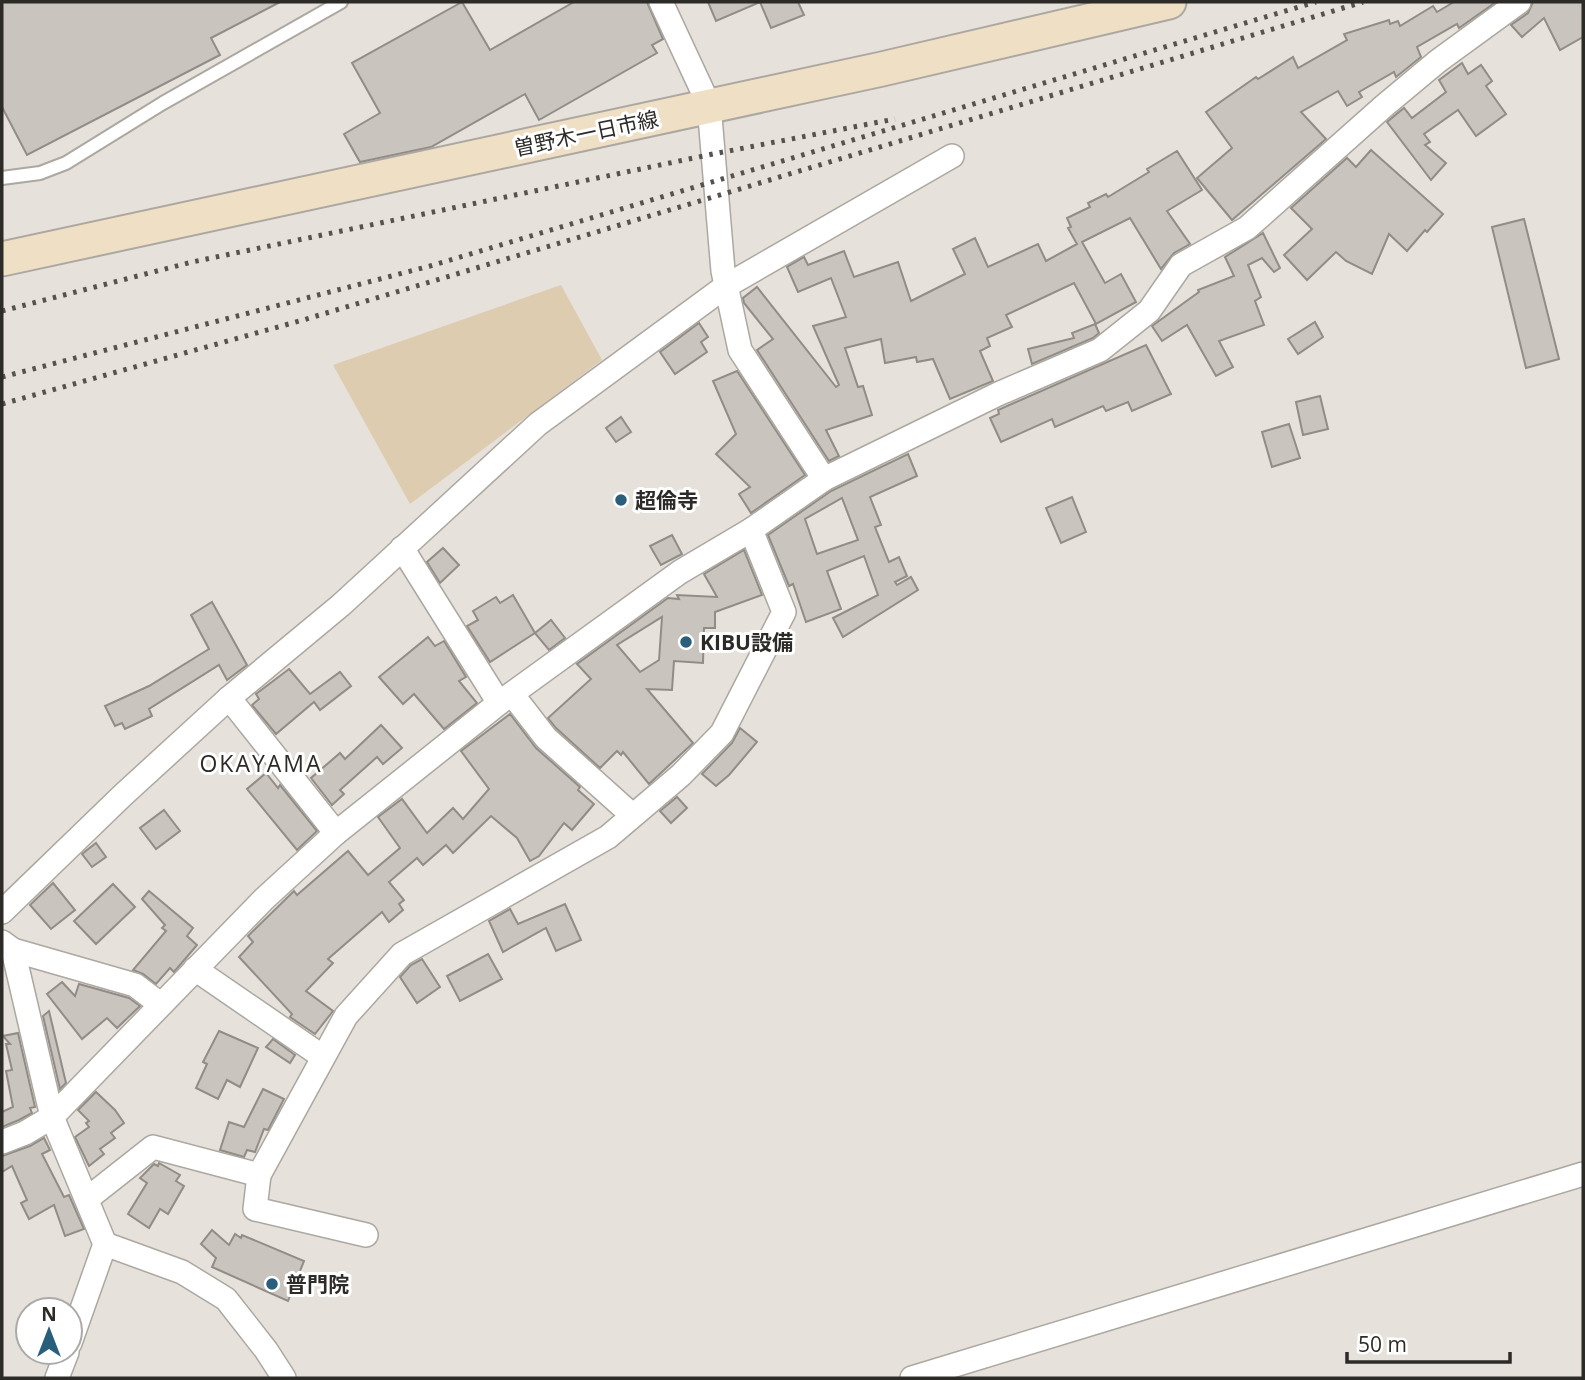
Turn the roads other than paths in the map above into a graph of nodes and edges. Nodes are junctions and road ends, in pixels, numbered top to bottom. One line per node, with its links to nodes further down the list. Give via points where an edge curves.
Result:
1 (341, 2): 7 (lane, via 66,163 40,173)
2 (661, 2): 5 (street)
3 (1169, 2): 5 (main road, 曽野木一日市線)
4 (1519, 2): 10 (street, via 1384,106 1247,229 1181,265 1149,311 1100,351 998,394)
5 (709, 105): 8 (main road, 曽野木一日市線); 9 (street)
6 (952, 156): 9 (street)
7 (2, 178)
8 (2, 259)
9 (726, 286): 10 (street, via 740,350); 12 (street, via 538,424)
10 (824, 479): 11 (street)
11 (751, 530): 14 (street, via 680,572); 15 (street, via 784,611 722,733)
12 (402, 548): 13 (street); 14 (street)
13 (229, 698): 16 (street); 17 (street)
14 (505, 698): 15 (street); 16 (street)
15 (632, 815): 21 (street, via 608,838 402,954 346,1016)
16 (336, 833): 19 (street)
17 (2, 912)
18 (7, 946): 20 (street, via 135,985); 22 (street)
19 (195, 969): 20 (street); 21 (street)
20 (160, 1004): 22 (street)
21 (323, 1057): 25 (street)
22 (52, 1117): 23 (street); 26 (street)
23 (2, 1142)
24 (1583, 1174): 31 (street)
25 (259, 1175): 26 (street, via 153,1147); 27 (street, via 255,1209)
26 (86, 1199): 28 (street)
27 (366, 1235)
28 (106, 1244): 29 (street); 30 (street, via 182,1272 226,1300)
29 (84, 1304)
30 (284, 1378)
31 (912, 1378)

